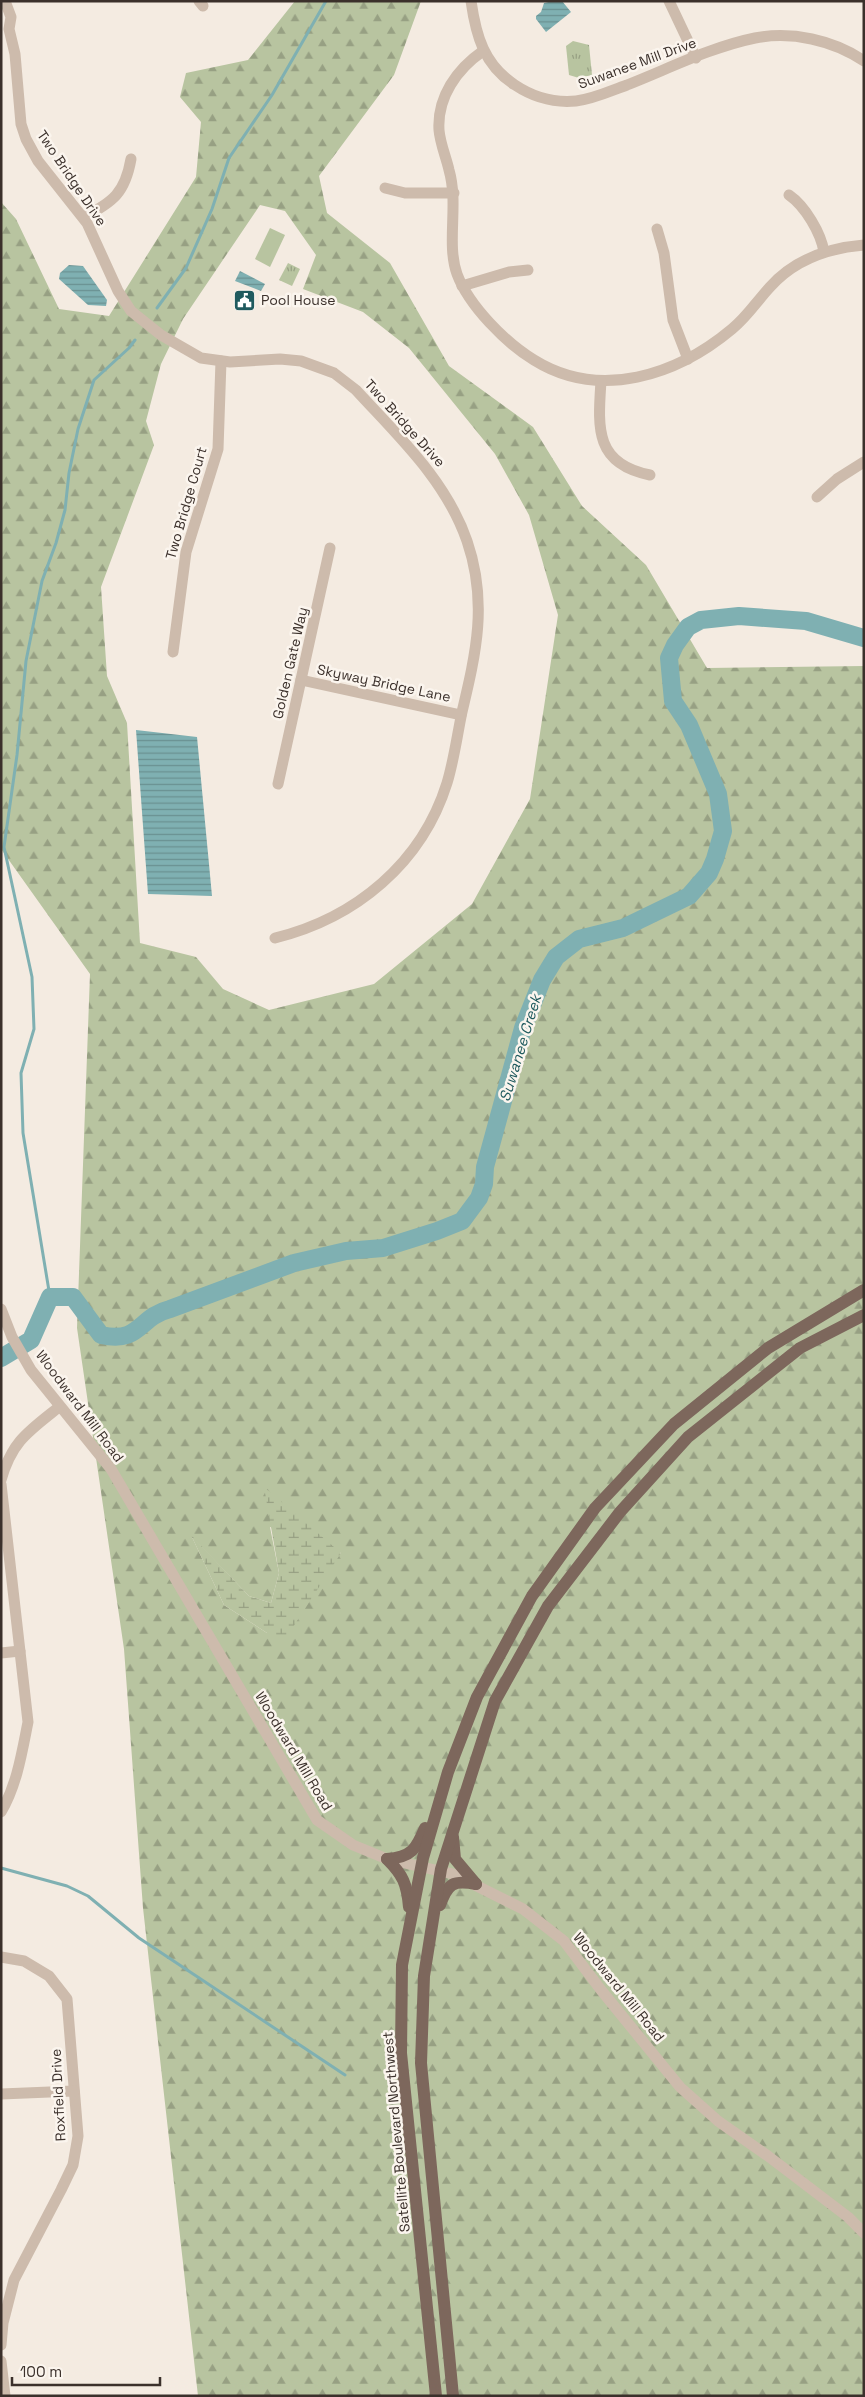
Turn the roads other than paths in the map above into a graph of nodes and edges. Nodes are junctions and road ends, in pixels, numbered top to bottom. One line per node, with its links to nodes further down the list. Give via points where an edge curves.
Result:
1 (5, 1): 4 (street, Two Bridge Drive, via 11,17)
2 (471, 1): 5 (street, Suwanee Mill Drive, via 477,37)
3 (668, 1): 6 (street)
4 (5, 26): 12 (street, Two Bridge Drive, via 15,54 21,124 26,139 38,161)
5 (483, 51): 6 (street, Suwanee Mill Drive, via 498,71 517,87 560,101 596,96); 10 (street, via 464,65 455,77 440,110 439,130)
6 (696, 58): 7 (street, Suwanee Mill Drive, via 746,40 786,36 826,42)
7 (864, 61)
8 (131, 159): 12 (street, via 118,195)
9 (385, 188): 10 (street, via 404,193)
10 (454, 193): 17 (street, via 453,253)
11 (789, 195): 15 (street, via 804,210 822,241)
12 (84, 218): 19 (street, Two Bridge Drive, via 118,291 131,311 151,328 194,354)
13 (656, 229): 18 (street, via 664,253 673,320)
14 (864, 245): 15 (street)
15 (824, 252): 18 (street, via 791,268 769,287 734,328)
16 (528, 270): 17 (street, via 509,272)
17 (462, 286): 20 (street, via 498,330 529,357 566,375)
18 (688, 358): 20 (street, via 645,376)
19 (220, 361): 25 (street, Two Bridge Court, via 218,450 186,552); 27 (street, Two Bridge Drive, via 287,360 308,363 334,374 356,390 436,479 464,533 478,592 477,649)
20 (601, 381): 22 (street, via 599,425 604,443 622,465)
21 (864, 462): 23 (street)
22 (650, 475)
23 (816, 497)
24 (330, 548): 26 (street, Golden Gate Way)
25 (173, 652)
26 (301, 680): 27 (street, Skyway Bridge Lane); 28 (street, Golden Gate Way)
27 (462, 715): 29 (street, Two Bridge Drive, via 452,768 442,798 419,841 399,866 376,889 343,912 307,929)
28 (278, 784)
29 (276, 938)
30 (864, 1290): 38 (main road, Satellite Boulevard Northwest, via 768,1348 674,1424 595,1508 532,1596 477,1697)
31 (1, 1309): 33 (street, Woodward Mill Road, via 31,1370)
32 (864, 1314): 40 (main road, via 800,1348 688,1437 620,1512 548,1606 495,1701)
33 (59, 1407): 34 (street, via 20,1439 7,1459); 41 (street, Woodward Mill Road, via 111,1469 317,1820 352,1845)
34 (1, 1480)
35 (1, 1484): 36 (street)
36 (20, 1651): 37 (street); 39 (street, via 28,1722 21,1761)
37 (1, 1653)
38 (448, 1772): 41 (main road, via 418,1843 410,1853); 42 (main road, Satellite Boulevard Northwest)
39 (1, 1812)
40 (453, 1830): 43 (main road); 44 (main road, via 455,1859)
41 (387, 1859): 42 (street, Woodward Mill Road); 46 (main road, via 401,1874 408,1891)
42 (421, 1866): 43 (street, Woodward Mill Road); 46 (main road, Satellite Boulevard Northwest)
43 (441, 1869): 44 (street, Woodward Mill Road); 45 (main road)
44 (476, 1884): 45 (main road, via 462,1881 445,1891); 50 (street, Woodward Mill Road, via 523,1909 564,1940 680,2087 718,2121 848,2217)
45 (432, 1924): 55 (main road, via 424,1976 421,2062)
46 (410, 1925): 54 (main road, Satellite Boulevard Northwest, via 402,1965 401,2053)
47 (1, 1957): 48 (street, Roxfield Drive, via 24,1961 49,1976 66,2000)
48 (74, 2090): 49 (street); 51 (street, Roxfield Drive, via 78,2136 73,2165 14,2280)
49 (1, 2094)
50 (864, 2233)
51 (1, 2346)
52 (1, 2361): 53 (street)
53 (5, 2396)
54 (436, 2396)
55 (453, 2396)

